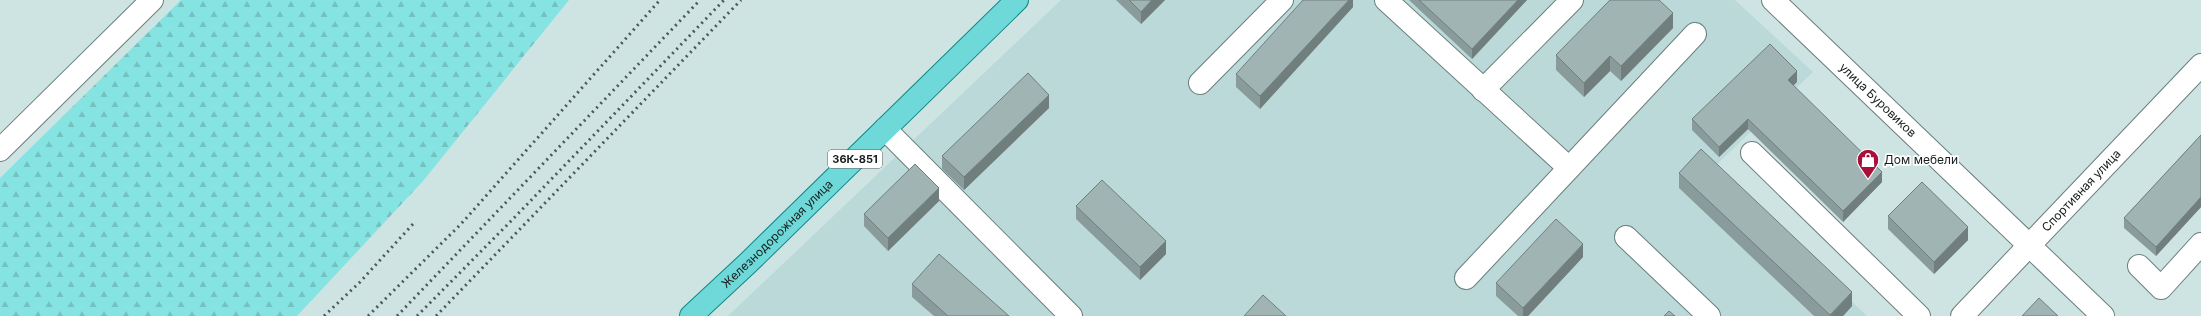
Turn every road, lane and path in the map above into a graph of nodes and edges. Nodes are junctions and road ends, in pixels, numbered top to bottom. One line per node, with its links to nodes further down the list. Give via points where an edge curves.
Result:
1 (1017, 0): 11 (main road, Железнодорожная улица / 36К-851)
2 (1282, 0): 9 (street)
3 (1386, 0): 10 (street)
4 (1572, 0): 10 (street)
5 (1773, 0): 17 (street, улица Буровиков)
6 (142, 3): 12 (street)
7 (1695, 34): 14 (street)
8 (2201, 66): 17 (street, Спортивная улица)
9 (1200, 83)
10 (1484, 90): 14 (street)
11 (885, 129): 20 (main road, Железнодорожная улица / 36К-851); 21 (street)
12 (0, 150)
13 (1752, 153): 23 (street)
14 (1569, 168): 19 (street)
15 (1626, 237): 22 (street)
16 (2201, 244): 18 (street, via 2161,288)
17 (2030, 246): 24 (street, Спортивная улица); 25 (street, улица Буровиков)
18 (2139, 266)
19 (1466, 278)
20 (691, 316)
21 (1071, 316)
22 (1709, 316)
23 (1919, 316)
24 (1962, 316)
25 (2103, 316)

